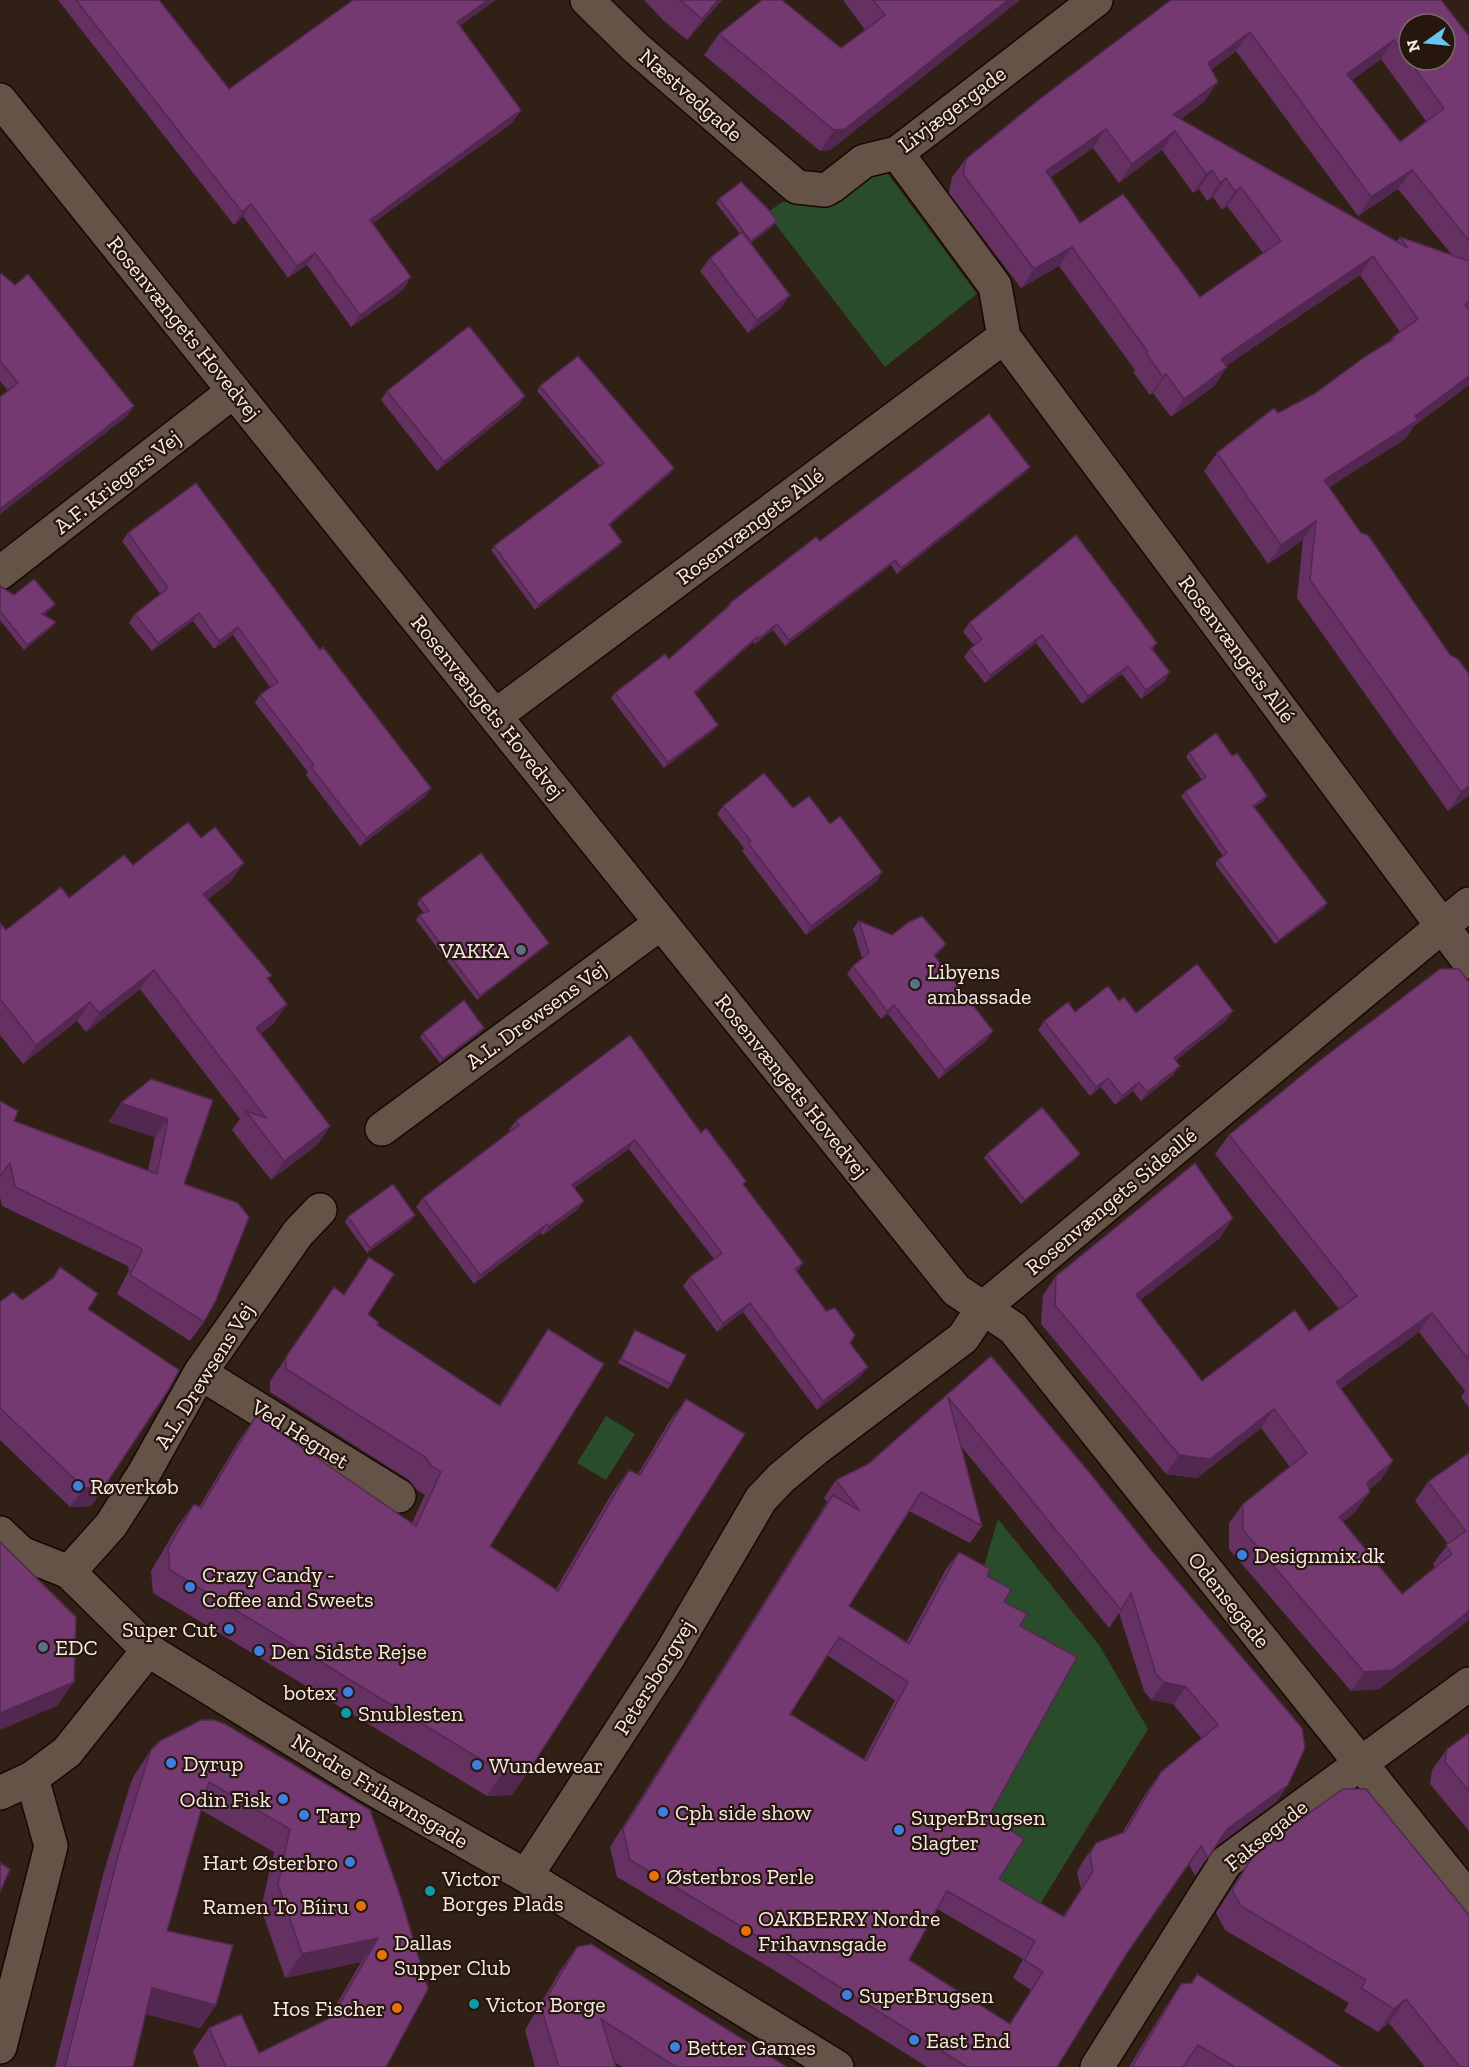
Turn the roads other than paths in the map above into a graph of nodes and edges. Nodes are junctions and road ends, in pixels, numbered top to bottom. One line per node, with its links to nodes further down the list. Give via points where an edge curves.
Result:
1 (586, 0): 5 (street, Næstvedgade)
2 (1096, 0): 4 (street, Livjægergade)
3 (0, 100): 7 (street, Rosenvængets Hovedvej)
4 (897, 153): 5 (street, Livjægergade, via 864,161 825,190); 6 (street, Rosenvængets Allé, via 995,286)
5 (797, 187)
6 (1004, 336): 9 (street, Rosenvængets Allé); 12 (street, Rosenvængets Allé)
7 (234, 391): 8 (street, A.F. Kriegers Vej); 9 (street, Rosenvængets Hovedvej)
8 (0, 573)
9 (495, 716): 11 (street, Rosenvængets Hovedvej)
10 (1469, 904): 12 (street, Rosenvængets Sideallé)
11 (661, 923): 14 (street, A.L. Drewsens Vej); 16 (street, Rosenvængets Hovedvej, via 956,1290)
12 (1443, 925): 13 (street, Rosenvængets Allé); 16 (street, Rosenvængets Sideallé)
13 (1469, 962)
14 (382, 1129)
15 (320, 1210): 17 (street, A.L. Drewsens Vej, via 298,1233)
16 (983, 1308): 18 (street, Rosenvængets Sideallé, via 963,1338); 24 (street, Odensegade, via 1013,1328)
17 (200, 1373): 19 (street, Ved Hegnet); 21 (street, A.L. Drewsens Vej, via 111,1525)
18 (781, 1478): 27 (street, Petersborgvej, via 761,1499 668,1658)
19 (399, 1496)
20 (0, 1533): 21 (street, Nordre Frihavnsgade, via 21,1553)
21 (69, 1572): 22 (street, Nordre Frihavnsgade)
22 (148, 1650): 25 (street, via 67,1752); 27 (street, Nordre Frihavnsgade, via 368,1786)
23 (1469, 1684): 24 (street, Faksegade)
24 (1359, 1763): 28 (street, Odensegade); 31 (street, Faksegade, via 1226,1862)
25 (32, 1778): 26 (street); 29 (street, via 51,1846)
26 (0, 1793)
27 (526, 1876): 30 (street, Nordre Frihavnsgade)
28 (1469, 1899)
29 (0, 2047)
30 (837, 2067)
31 (1097, 2067)

